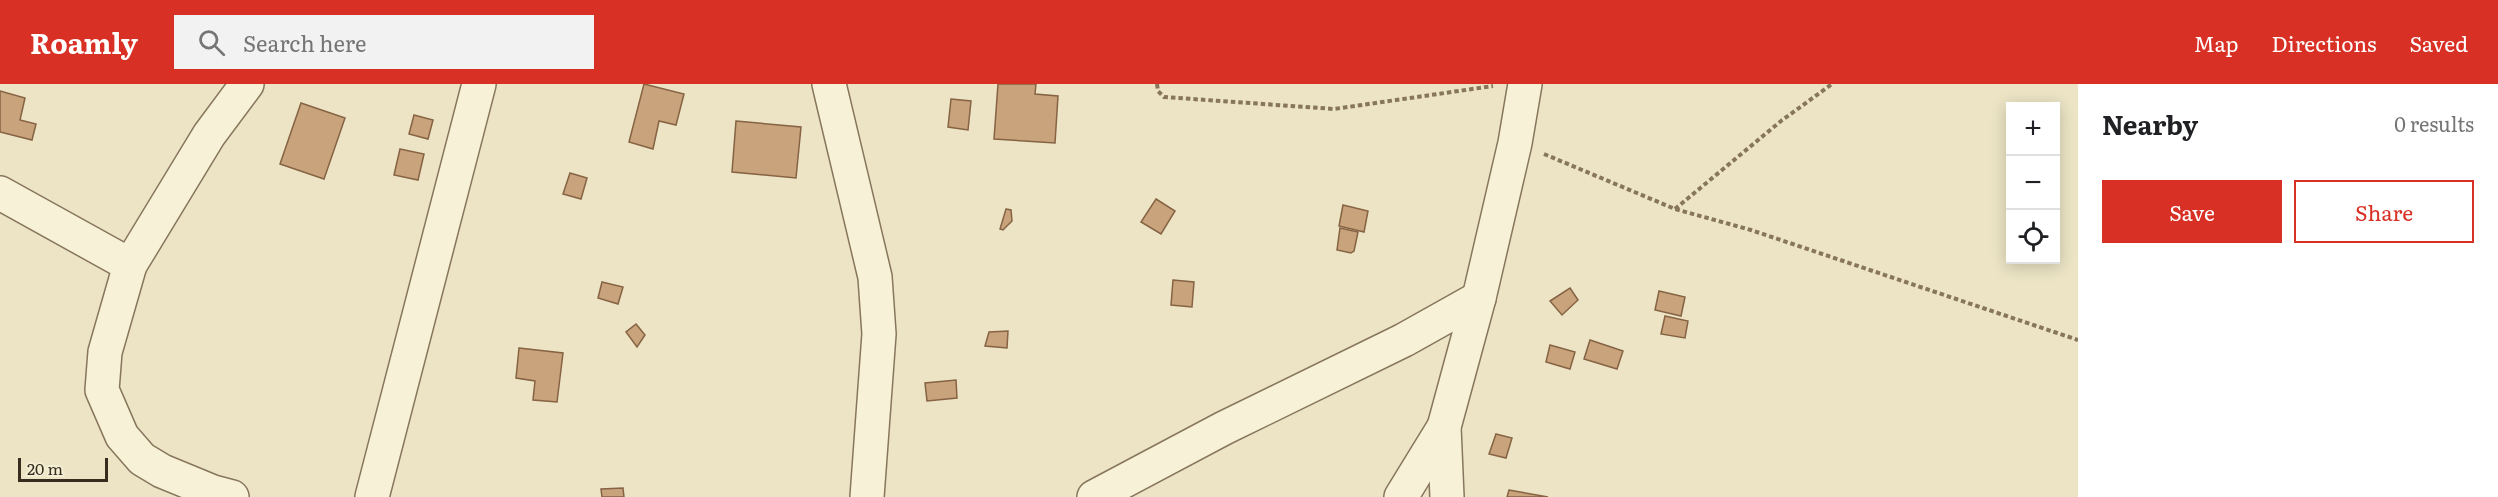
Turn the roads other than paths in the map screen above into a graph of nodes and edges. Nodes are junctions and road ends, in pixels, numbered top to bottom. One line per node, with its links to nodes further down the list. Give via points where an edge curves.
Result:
1 (247, 84): 6 (street, via 209,135)
2 (479, 84): 10 (street)
3 (828, 84): 11 (street, via 875,277 878,345)
4 (1511, 85): 7 (street, via 1515,143)
5 (0, 192): 6 (street)
6 (130, 265): 9 (street, via 105,352 102,390 122,436 142,459 162,471)
7 (1479, 298): 8 (street); 12 (street)
8 (1444, 427): 13 (street); 14 (street)
9 (232, 497)
10 (372, 497)
11 (867, 497)
12 (1094, 497)
13 (1401, 497)
14 (1447, 497)

